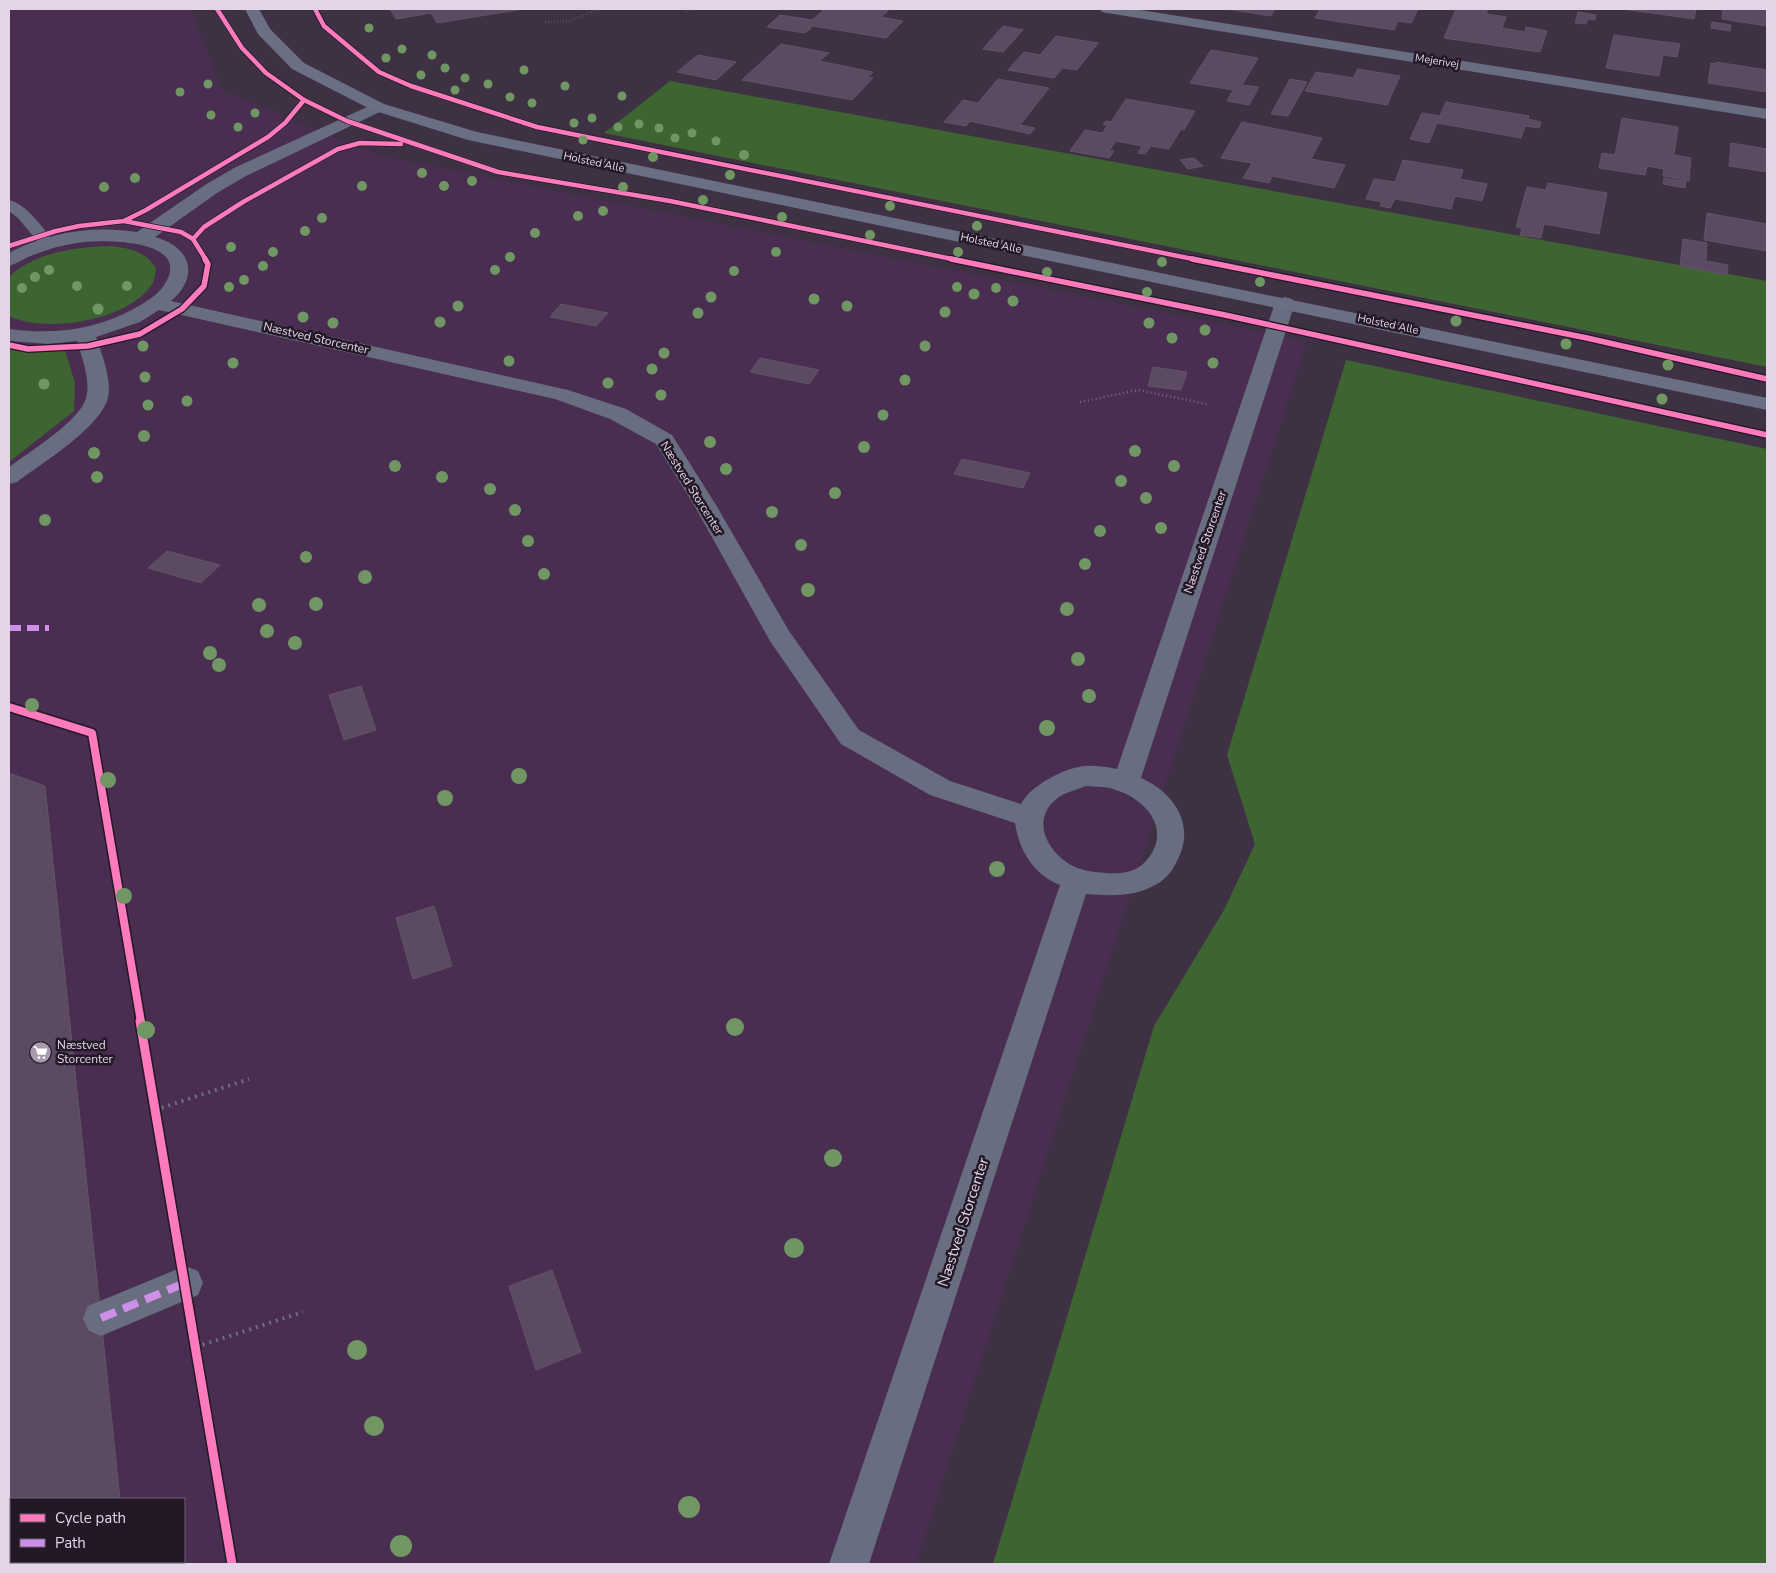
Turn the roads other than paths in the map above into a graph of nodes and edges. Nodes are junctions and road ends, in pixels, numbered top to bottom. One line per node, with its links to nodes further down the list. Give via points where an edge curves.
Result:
1 (252, 9): 3 (street, Holsted Alle, via 263,31 298,66)
2 (1107, 9): 4 (street, Mejerivej)
3 (378, 107): 6 (street, via 240,172); 9 (street, Holsted Alle, via 474,136 584,160)
4 (1767, 114)
5 (9, 204): 7 (lane, via 23,215)
6 (141, 238): 7 (street, via 112,235 80,237); 10 (street, via 162,245 176,256 180,271 173,287)
7 (47, 244): 8 (street)
8 (9, 260)
9 (1285, 303): 13 (street, Holsted Alle); 15 (street, Næstved Storcenter)
10 (157, 304): 11 (street, via 121,322); 16 (street, Næstved Storcenter, via 561,394 618,414 664,440 779,635 850,737 940,788)
11 (85, 334): 12 (street, via 52,338); 14 (street, via 94,363 97,398 92,410 80,423)
12 (9, 335)
13 (1767, 404)
14 (9, 477)
15 (1126, 782): 16 (street, via 1084,776 1064,781 1036,802); 17 (street, via 1147,792 1163,808 1172,825 1172,844 1164,861 1149,875 1126,884 1101,886)
16 (1029, 817): 17 (street, via 1029,835 1038,854 1054,870)
17 (1076, 880): 20 (street, Næstved Storcenter)
18 (185, 1283): 19 (street)
19 (101, 1318)
20 (849, 1564)

